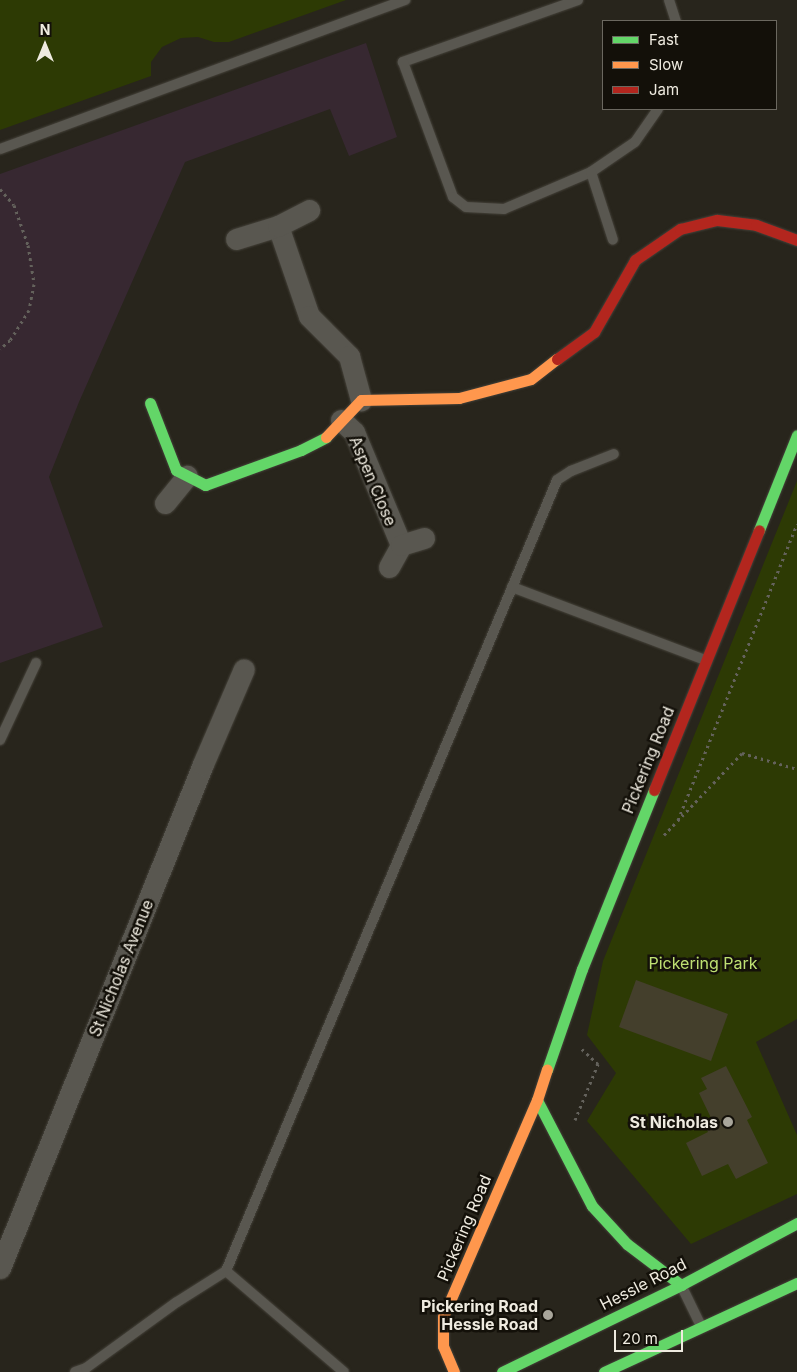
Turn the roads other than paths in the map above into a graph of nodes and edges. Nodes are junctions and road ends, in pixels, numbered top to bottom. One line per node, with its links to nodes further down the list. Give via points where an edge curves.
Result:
1 (406, 0): 6 (lane)
2 (578, 0): 7 (lane, via 403,62 453,197 466,207 504,209)
3 (669, 0): 4 (lane)
4 (676, 20)
5 (657, 110): 7 (lane, via 635,142)
6 (0, 150)
7 (591, 172): 11 (lane)
8 (309, 210): 9 (street)
9 (278, 226): 10 (street); 13 (street, via 309,316 349,356)
10 (236, 239)
11 (612, 240)
12 (797, 240): 13 (street, via 756,225 717,220 680,229 635,260 594,332 531,379 459,398)
13 (361, 400): 15 (street)
14 (150, 403): 18 (street, via 176,470)
15 (341, 420): 18 (street, via 324,439 205,485); 21 (street, Aspen Close, via 354,432)
16 (797, 436): 24 (street, Pickering Road)
17 (614, 454): 23 (lane, via 557,480)
18 (187, 476): 19 (street)
19 (165, 503)
20 (424, 538): 21 (street, Aspen Close)
21 (401, 545): 22 (street, Aspen Close)
22 (388, 567)
23 (512, 587): 24 (lane); 31 (lane)
24 (706, 660): 28 (street, Pickering Road, via 582,969)
25 (36, 662): 27 (lane)
26 (244, 669): 30 (street, St Nicholas Avenue)
27 (0, 740)
28 (537, 1100): 33 (street, via 592,1206 628,1244); 37 (street, Pickering Road, via 444,1317 444,1346)
29 (797, 1223): 33 (street, Hessle Road)
30 (0, 1268)
31 (226, 1271): 35 (lane, via 86,1368); 36 (lane)
32 (797, 1283): 34 (street)
33 (681, 1284): 34 (lane); 38 (street, Hessle Road)
34 (701, 1326): 39 (street)
35 (75, 1372)
36 (344, 1372)
37 (454, 1372)
38 (502, 1372)
39 (604, 1372)

